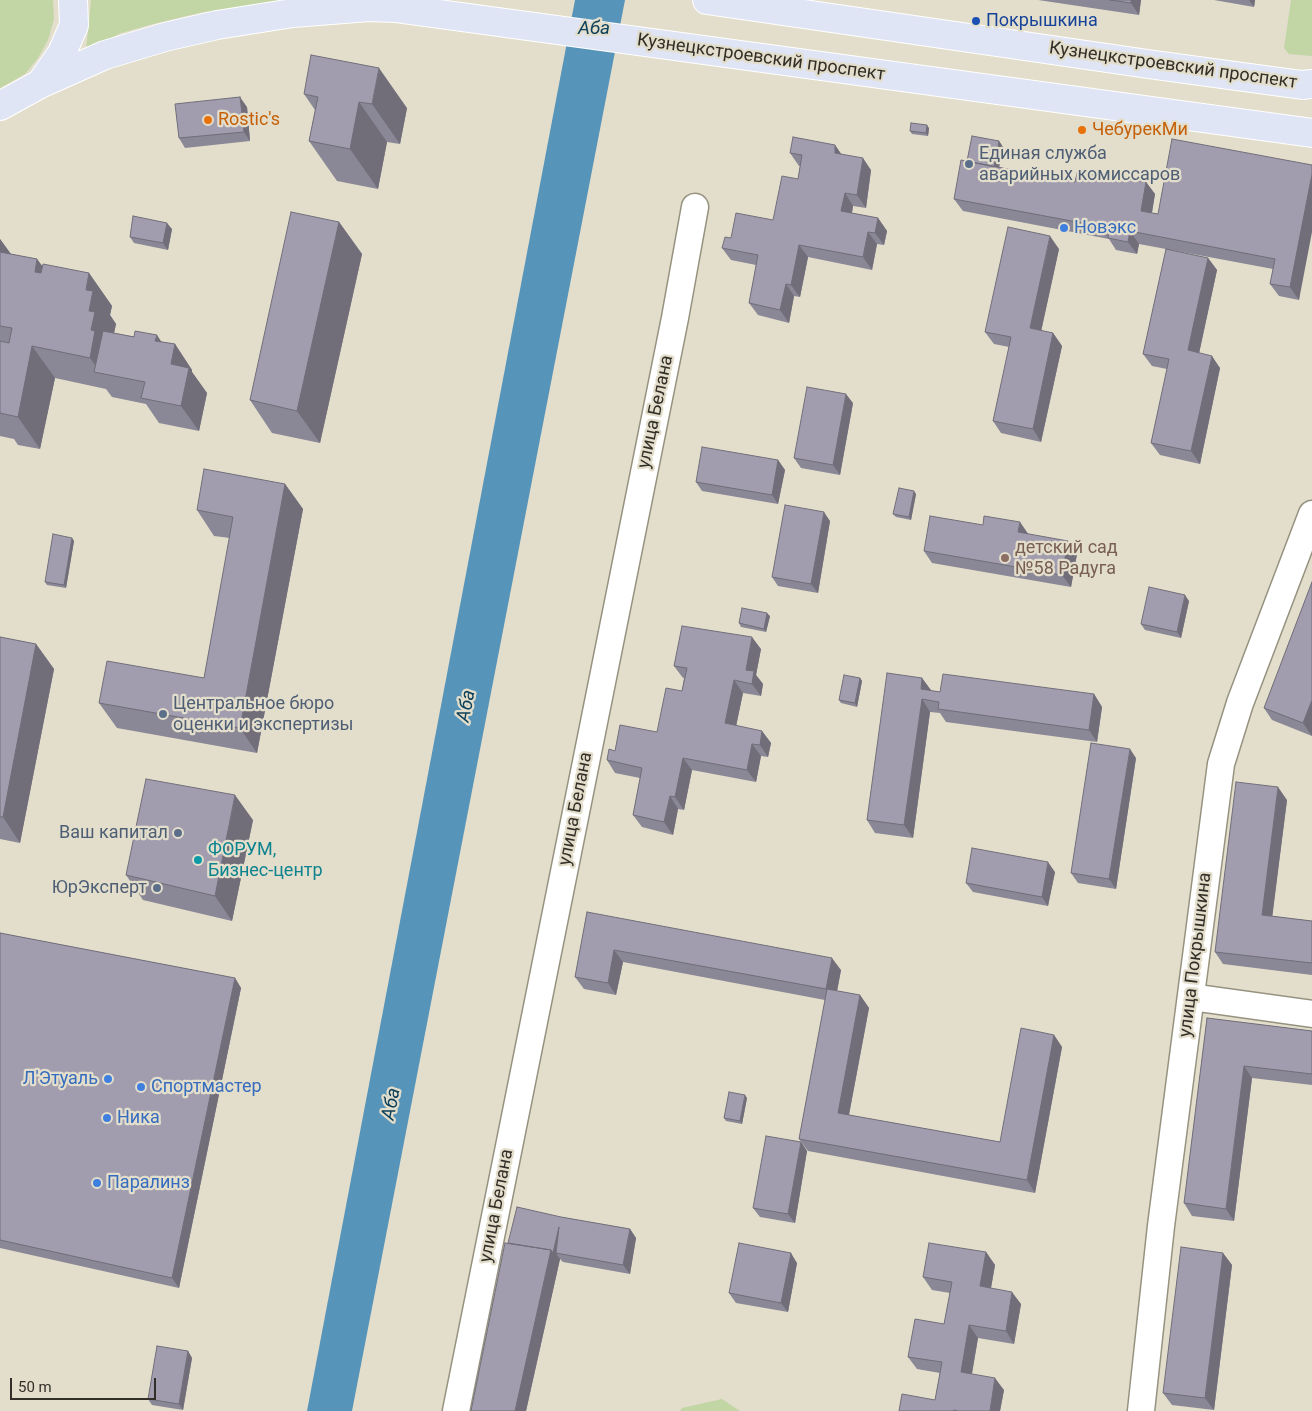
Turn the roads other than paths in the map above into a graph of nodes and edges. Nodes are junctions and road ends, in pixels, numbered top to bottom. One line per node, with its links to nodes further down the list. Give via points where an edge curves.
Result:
1 (73, 0): 3 (main road, via 74,25 62,53)
2 (707, 0): 4 (main road, Кузнецкстроевский проспект, via 1155,65)
3 (40, 84): 5 (main road, Кузнецкстроевский проспект); 6 (main road, Кузнецкстроевский проспект, via 106,55 217,25 293,14 369,7 395,8)
4 (1312, 84)
5 (0, 106)
6 (1312, 133)
7 (695, 207): 11 (street, улица Белана)
8 (1312, 514): 9 (street, улица Покрышкина, via 1240,703 1221,764)
9 (1191, 997): 10 (street); 12 (street, улица Покрышкина)
10 (1312, 1014)
11 (456, 1411)
12 (1141, 1411)

